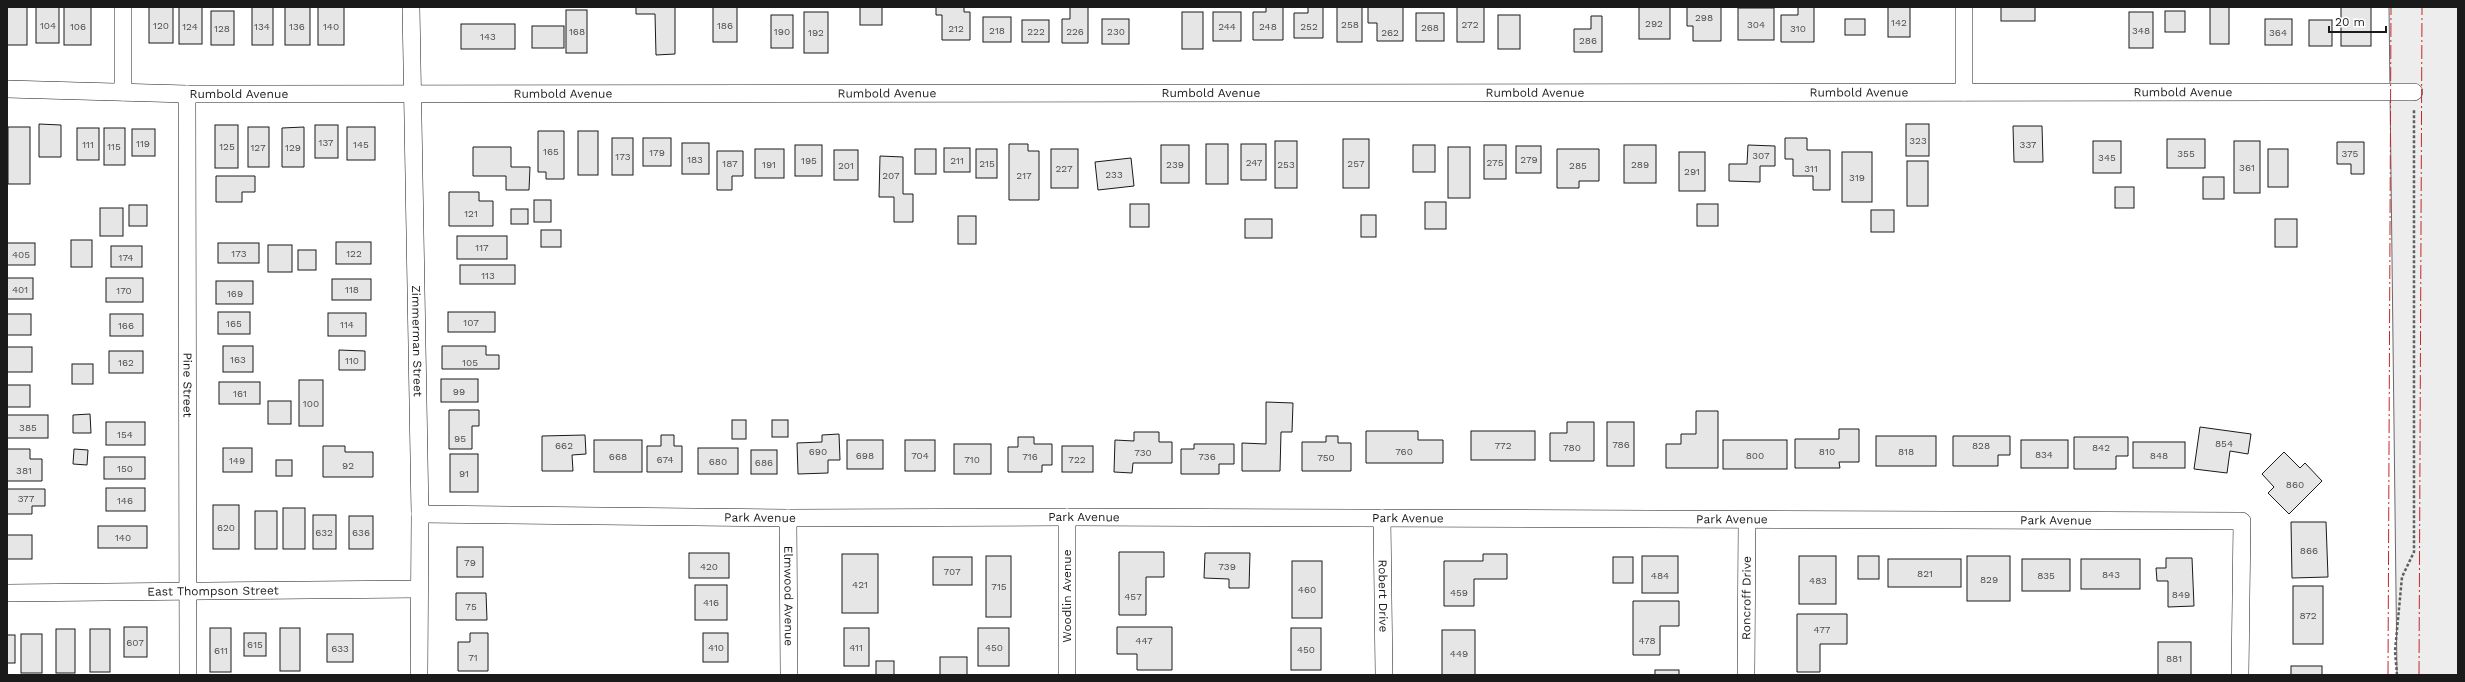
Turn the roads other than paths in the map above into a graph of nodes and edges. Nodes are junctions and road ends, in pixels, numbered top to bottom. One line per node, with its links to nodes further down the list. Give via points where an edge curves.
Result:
1 (123, 7): 5 (street)
2 (411, 7): 8 (street, Zimmerman Street)
3 (1964, 7): 6 (street)
4 (7, 89): 5 (street, Rumbold Avenue)
5 (123, 92): 9 (street, Rumbold Avenue)
6 (1964, 92): 7 (street, Rumbold Avenue); 8 (street, Rumbold Avenue)
7 (2414, 92)
8 (412, 93): 9 (street, Rumbold Avenue); 10 (street, Zimmerman Street)
9 (187, 94): 17 (street, Pine Street)
10 (420, 514): 12 (street, Park Avenue); 15 (street, Zimmerman Street)
11 (1067, 517): 12 (street, Park Avenue); 13 (street, Park Avenue); 21 (street, Woodlin Avenue)
12 (788, 518): 20 (street, Elmwood Avenue)
13 (1382, 518): 14 (street, Park Avenue); 22 (street, Robert Drive)
14 (1747, 520): 23 (street, Roncroff Drive); 24 (street, Park Avenue, via 2242,521)
15 (419, 589): 17 (street, East Thompson Street); 19 (street, Zimmerman Street)
16 (7, 593): 17 (street, East Thompson Street)
17 (188, 593): 18 (street, Pine Street)
18 (188, 675)
19 (419, 675)
20 (789, 675)
21 (1067, 675)
22 (1384, 675)
23 (1746, 675)
24 (2240, 675)

